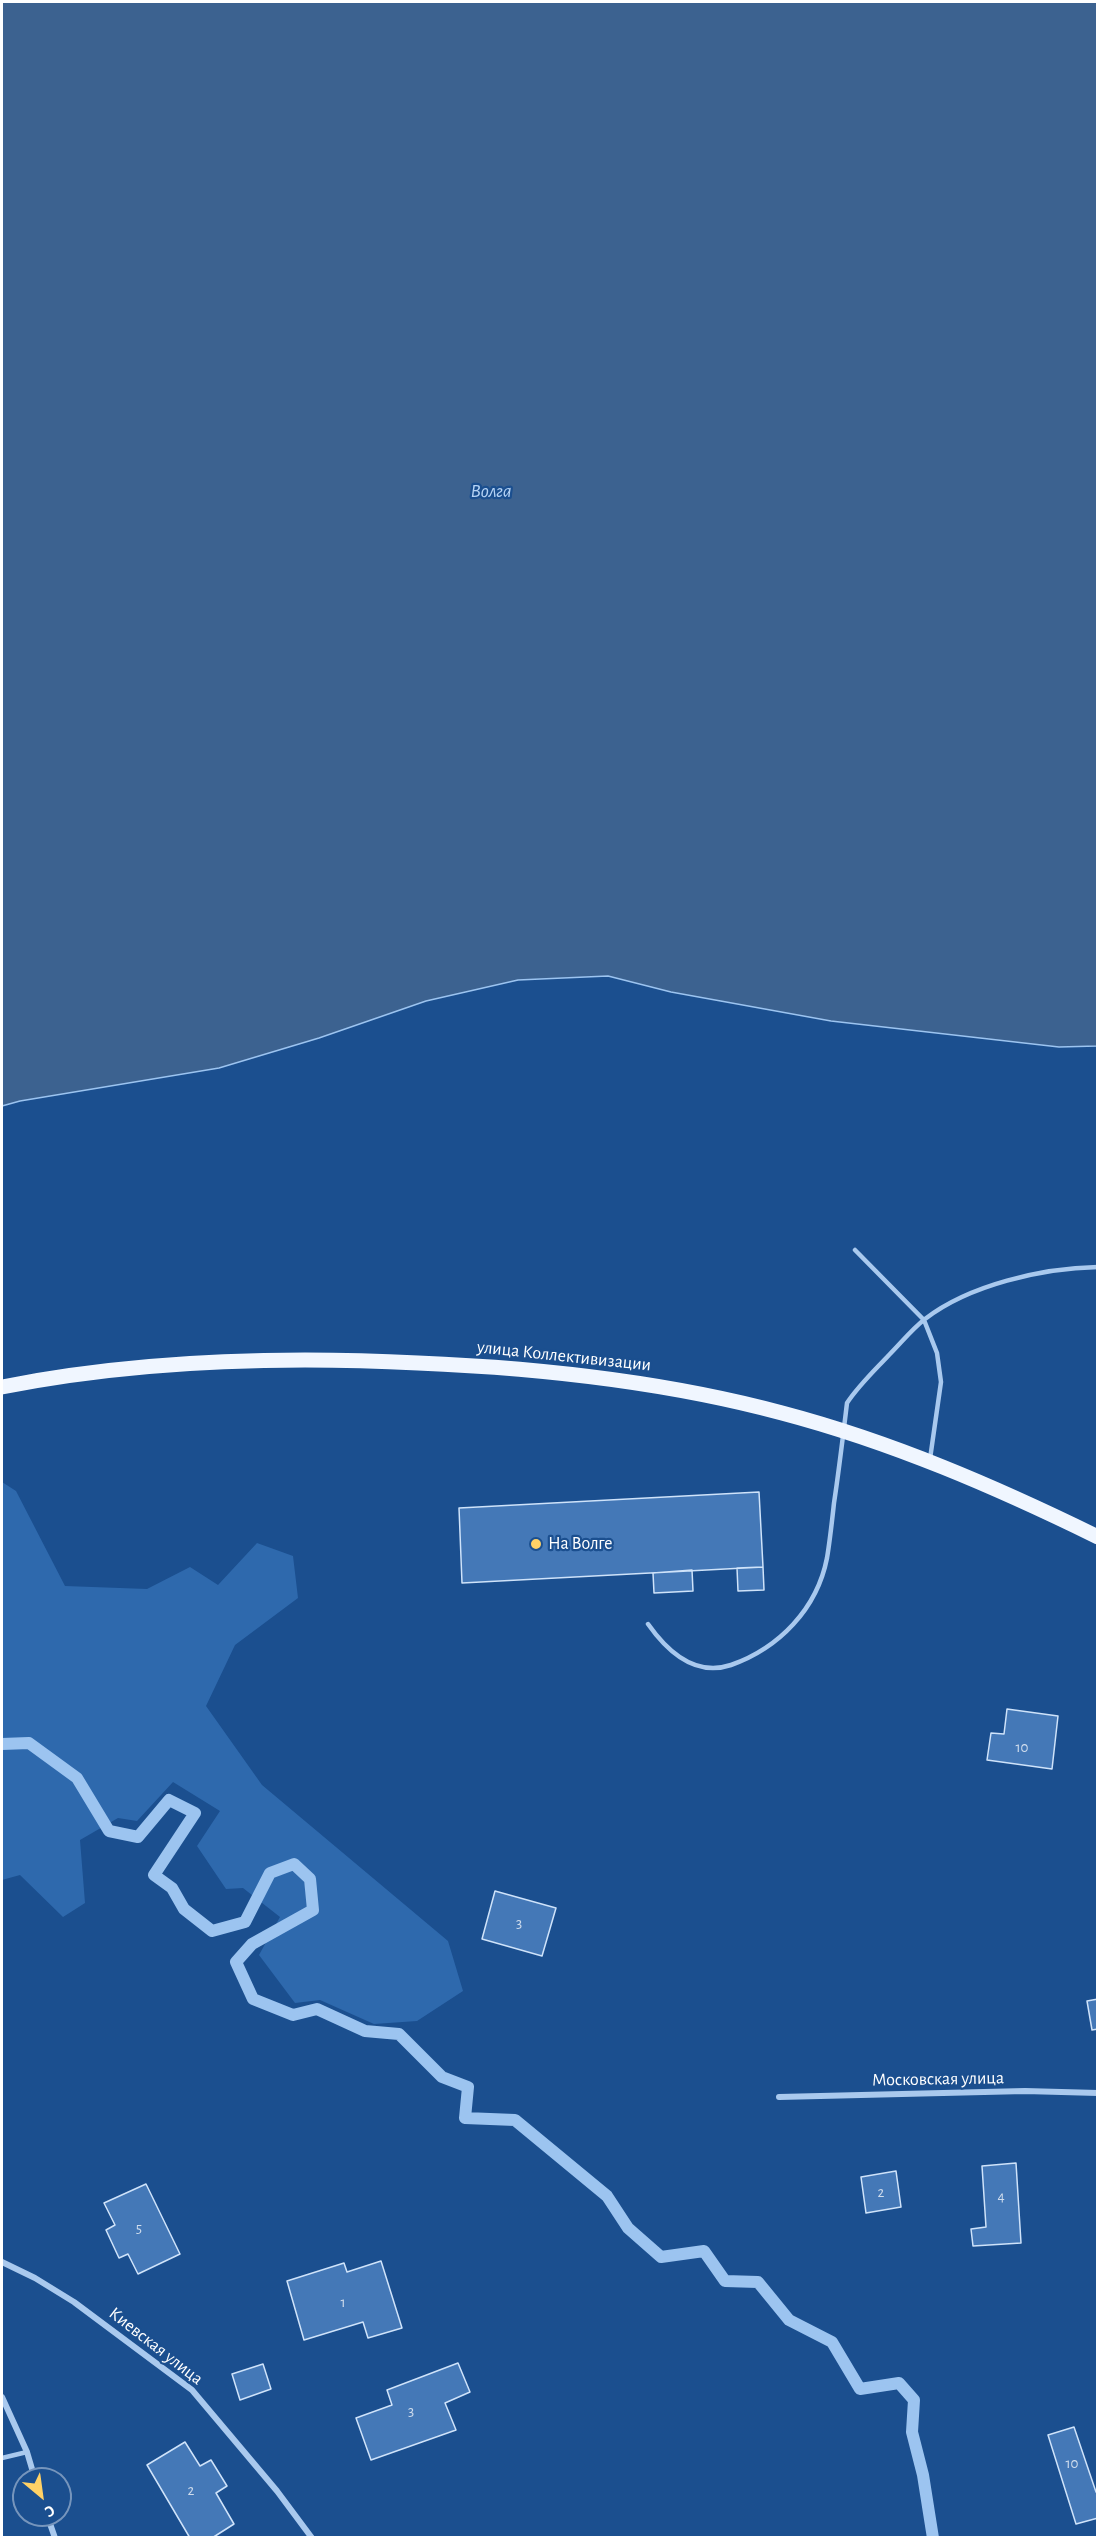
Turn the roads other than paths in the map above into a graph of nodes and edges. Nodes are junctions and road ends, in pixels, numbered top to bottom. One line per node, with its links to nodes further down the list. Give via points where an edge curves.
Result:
1 (855, 1250): 3 (lane)
2 (1098, 1266): 3 (lane, via 1029,1275 980,1290)
3 (924, 1320): 5 (lane, via 858,1387 848,1403); 6 (lane, via 937,1353 941,1382)
4 (2, 1387): 5 (main road, улица Коллективизации, via 149,1366 252,1360 336,1359 459,1365 558,1372 646,1384 713,1396)
5 (844, 1431): 6 (main road, улица Коллективизации); 8 (lane, via 826,1560 804,1612 788,1631 768,1648 721,1668 701,1667 682,1660 662,1644)
6 (929, 1461): 7 (main road, улица Коллективизации)
7 (1098, 1537)
8 (648, 1624)
9 (1098, 2093): 10 (street, Московская улица)
10 (779, 2097)
11 (2, 2262): 16 (street, Киевская улица, via 74,2302 192,2390 278,2491)
12 (2, 2397): 13 (street)
13 (27, 2452): 14 (lane); 15 (street)
14 (2, 2458)
15 (32, 2467)
16 (312, 2538)

